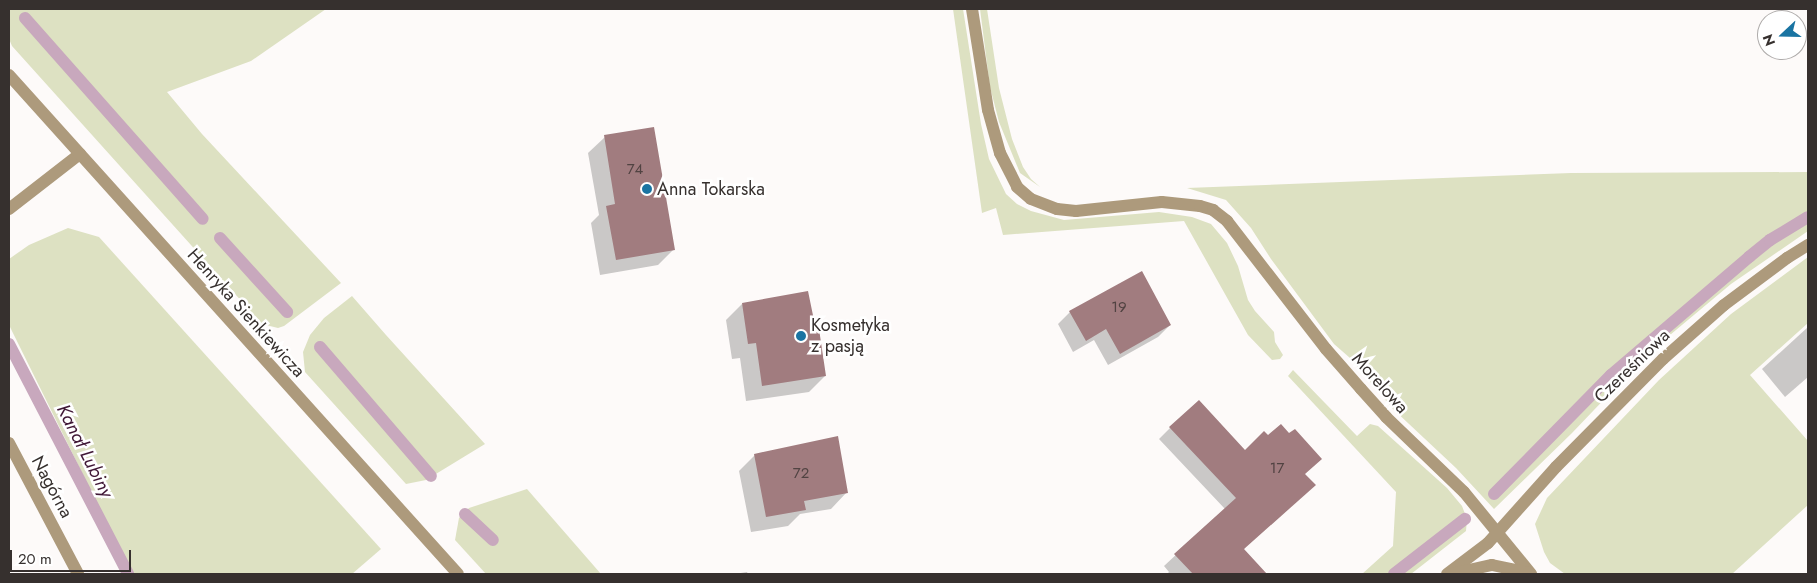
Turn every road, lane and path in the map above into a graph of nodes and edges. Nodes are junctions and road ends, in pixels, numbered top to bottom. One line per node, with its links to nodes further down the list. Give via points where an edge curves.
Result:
1 (972, 9): 7 (street, Morelowa, via 988,110 1000,153 1017,187 1031,199 1050,207 1076,211 1162,202 1213,210 1227,222 1326,349 1386,417 1447,473)
2 (9, 76): 3 (street, Henryka Sienkiewicza)
3 (80, 154): 4 (street); 9 (street, Henryka Sienkiewicza)
4 (9, 209)
5 (1808, 245): 7 (street, Czereśniowa, via 1724,305 1650,371 1535,489)
6 (9, 443): 8 (street, Nagórna)
7 (1498, 534): 10 (street, Czereśniowa); 11 (street, Morelowa)
8 (78, 574)
9 (458, 574)
10 (1449, 574): 11 (street, Morelowa, via 1492,565)
11 (1530, 574)

